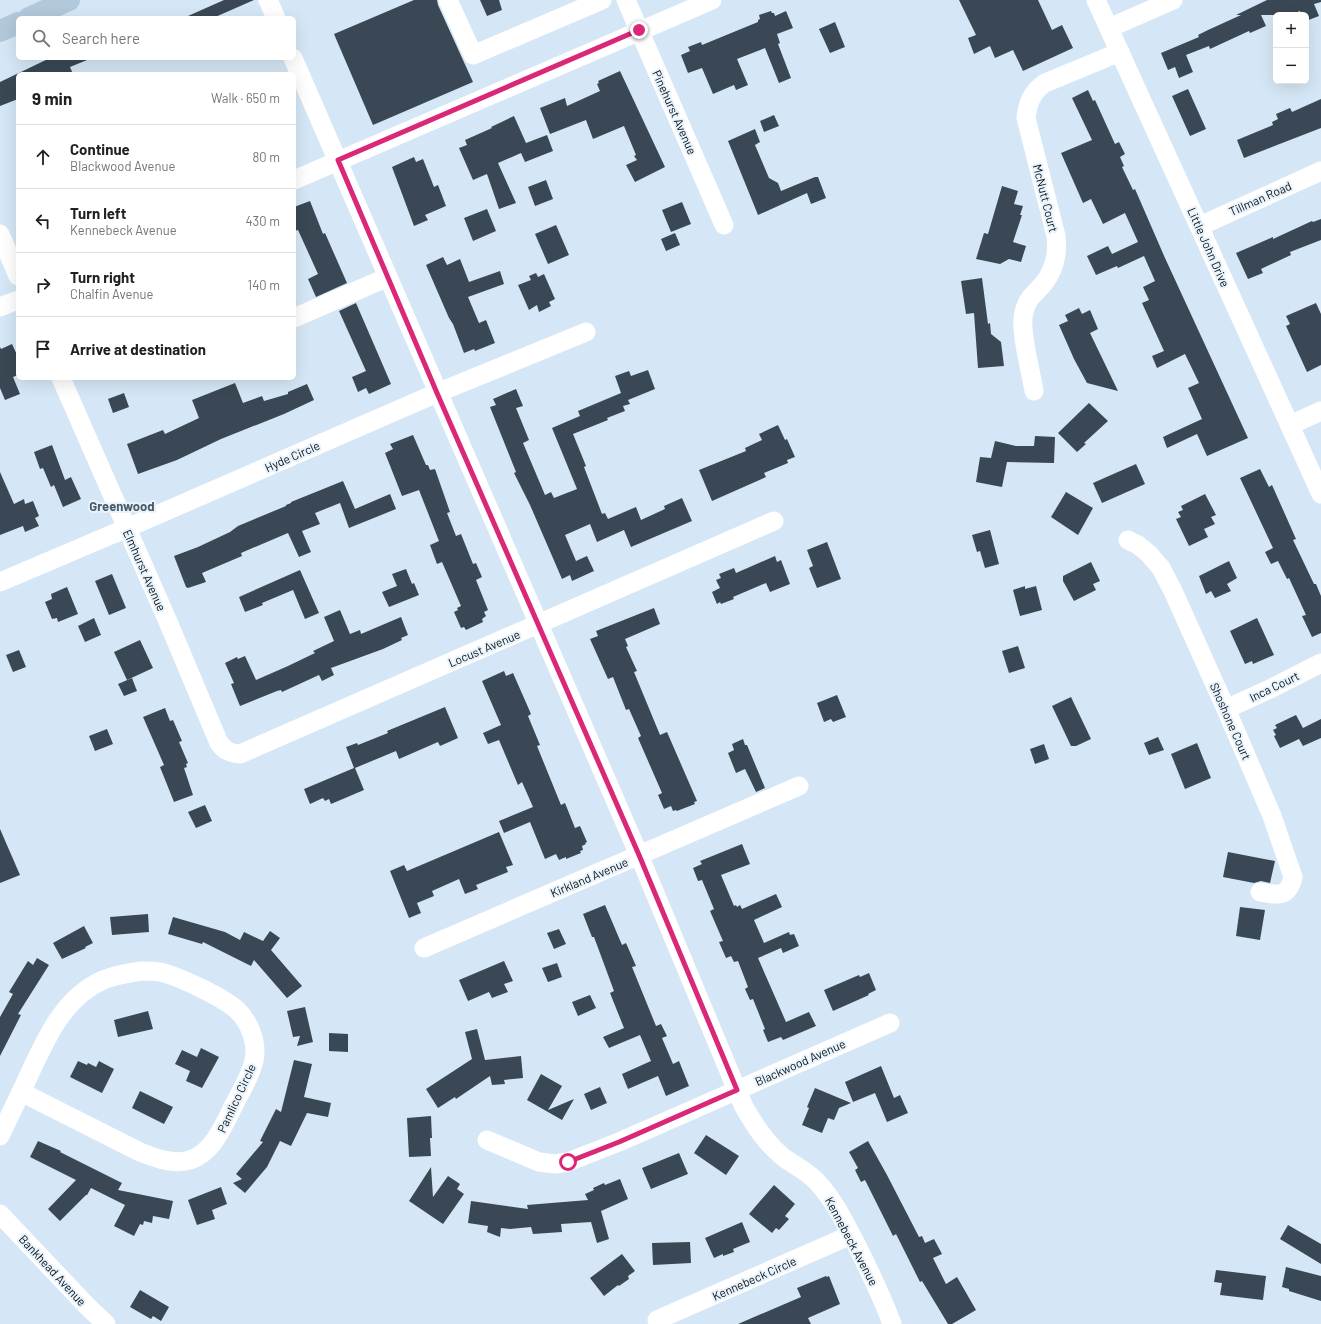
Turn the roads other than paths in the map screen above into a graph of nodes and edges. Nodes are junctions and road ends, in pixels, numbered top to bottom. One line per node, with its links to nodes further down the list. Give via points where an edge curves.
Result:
1 (69, 0): 9 (main road)
2 (268, 0): 10 (street)
3 (448, 0): 4 (street, via 473,55)
4 (602, 0)
5 (626, 0): 13 (street, Pinehurst Avenue)
6 (712, 0): 13 (street)
7 (1096, 0): 12 (street, Little John Drive)
8 (1173, 0): 12 (street)
9 (33, 16)
10 (275, 16)
11 (16, 24): 14 (main road)
12 (1109, 28): 15 (street, Little John Drive)
13 (639, 30): 17 (street); 20 (street, Pinehurst Avenue)
14 (0, 31)
15 (1120, 52): 21 (street, Little John Drive); 30 (street, McNutt Court, via 1045,83 1030,98 1027,106 1026,118 1057,245 1052,270 1044,283 1033,293 1024,312 1022,326)
16 (294, 60): 17 (street, Kennebeck Avenue)
17 (338, 160): 19 (street); 24 (street, Kennebeck Avenue)
18 (1321, 171): 21 (street, Tillman Road)
19 (296, 179)
20 (724, 225)
21 (1200, 226): 33 (street, Little John Drive)
22 (0, 234): 23 (street)
23 (16, 271)
24 (388, 277): 27 (street); 31 (street, Kennebeck Avenue)
25 (16, 301): 26 (street)
26 (0, 308)
27 (296, 317)
28 (586, 332): 31 (street, Hyde Circle)
29 (62, 380): 36 (street, Elmhurst Avenue)
30 (1034, 391)
31 (437, 393): 36 (street, Hyde Circle); 39 (street, Kennebeck Avenue)
32 (1321, 411): 33 (street)
33 (1290, 425): 34 (street, Little John Drive)
34 (1321, 494)
35 (774, 521): 39 (street, Locust Avenue)
36 (127, 528): 38 (street, Hyde Circle); 42 (street, Elmhurst Avenue)
37 (1128, 540): 41 (street, Shoshone Court, via 1149,554 1161,568)
38 (0, 582)
39 (538, 625): 42 (street, Locust Avenue, via 240,754 224,749); 44 (street, Kennebeck Avenue)
40 (1321, 663): 41 (street, Inca Court)
41 (1226, 709): 45 (street, Shoshone Court, via 1272,816 1293,877 1291,885 1279,895)
42 (218, 741)
43 (799, 786): 44 (street, Kirkland Avenue)
44 (639, 855): 46 (street, Kirkland Avenue); 48 (street, Kennebeck Avenue)
45 (1260, 892)
46 (424, 948)
47 (890, 1023): 48 (street, Blackwood Avenue)
48 (737, 1090): 51 (street, Blackwood Avenue, via 568,1162 539,1162); 53 (street, Kennebeck Avenue, via 753,1123 767,1141 818,1183 832,1200)
49 (21, 1092): 49 (street, Pamlico Circle, via 140,1152 176,1162 189,1160 210,1147 219,1135 253,1066 254,1038 247,1022 238,1011 200,987 160,972 127,973 93,985 75,999 52,1030); 50 (street, Pamlico Circle)
50 (0, 1136)
51 (487, 1140)
52 (0, 1214): 55 (street, Bankhead Avenue)
53 (851, 1235): 54 (street, Kennebeck Circle); 56 (street, Kennebeck Avenue, via 874,1280)
54 (657, 1320)
55 (106, 1324)
56 (892, 1324)

